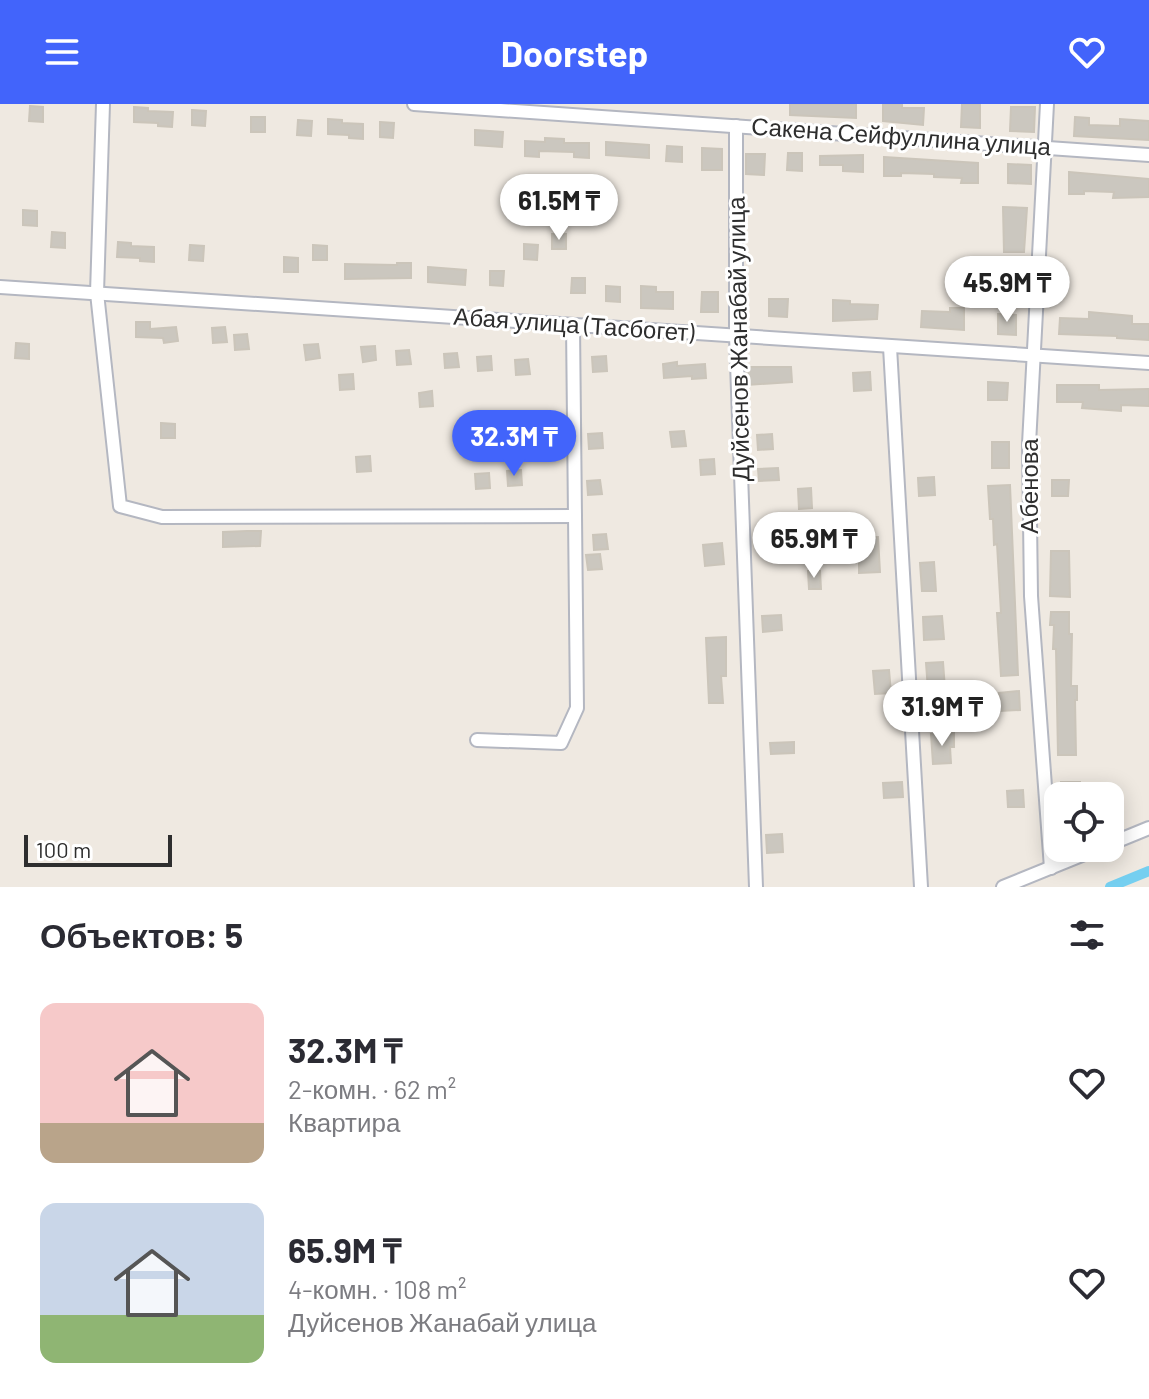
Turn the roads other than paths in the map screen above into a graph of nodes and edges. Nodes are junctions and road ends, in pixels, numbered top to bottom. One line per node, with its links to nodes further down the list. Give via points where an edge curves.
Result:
1 (103, 104): 8 (street)
2 (414, 104): 4 (street, Сакена Сейфуллина улица)
3 (1047, 104): 5 (street, Абенова)
4 (736, 126): 5 (street, Сакена Сейфуллина улица); 10 (street, Дуйсенов Жанабай улица)
5 (1044, 146): 6 (street, Сакена Сейфуллина улица); 12 (street, Абенова)
6 (1149, 155)
7 (0, 287): 8 (street, Абая улица (Тасбогет))
8 (97, 293): 9 (street, Абая улица (Тасбогет)); 14 (street, via 120,506 162,517)
9 (573, 325): 10 (street, Абая улица (Тасбогет)); 14 (street)
10 (736, 336): 11 (street, Абая улица (Тасбогет)); 20 (street, Дуйсенов Жанабай улица)
11 (890, 347): 12 (street, Абая улица (Тасбогет)); 21 (street)
12 (1035, 356): 13 (street, Абая улица (Тасбогет)); 19 (street, Абенова, via 1029,444 1031,596)
13 (1149, 363)
14 (575, 516): 15 (street, via 577,708 561,743)
15 (477, 740)
16 (1149, 828): 17 (street)
17 (1124, 838)
18 (1065, 862): 19 (street)
19 (1051, 868): 22 (street)
20 (756, 887)
21 (921, 887)
22 (1003, 887)

